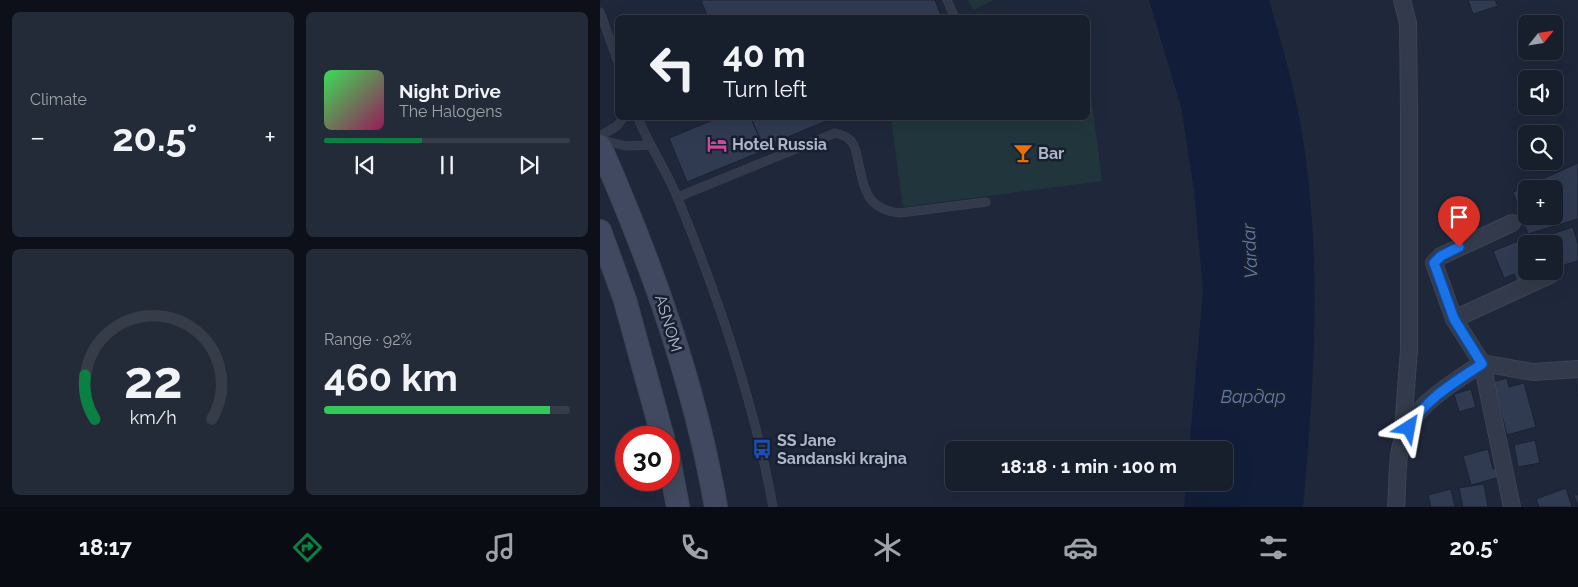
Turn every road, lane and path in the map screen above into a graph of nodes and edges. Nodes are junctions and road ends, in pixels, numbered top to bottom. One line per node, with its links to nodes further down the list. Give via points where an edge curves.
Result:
1 (948, 0): 4 (lane)
2 (1402, 0): 22 (street, via 1408,23 1409,349)
3 (600, 12): 5 (lane)
4 (954, 15)
5 (615, 54)
6 (622, 120): 8 (lane)
7 (639, 120): 9 (lane)
8 (600, 138): 9 (lane, via 626,146)
9 (649, 145): 11 (lane)
10 (600, 146): 25 (street, ASNOM, via 659,288 691,397)
11 (678, 197): 12 (lane, via 835,132 849,138 855,146 866,193 870,201 888,212); 26 (lane, via 732,342 754,412)
12 (986, 202)
13 (1512, 223): 18 (street, via 1441,256 1434,263)
14 (600, 231): 16 (street)
15 (600, 244): 16 (street)
16 (614, 269): 21 (street)
17 (1539, 280): 18 (street)
18 (1454, 319): 19 (street)
19 (1482, 364): 20 (street, via 1533,372); 22 (street, via 1438,394 1417,414); 28 (street)
20 (1578, 369)
21 (661, 426)
22 (1402, 442): 27 (street)
23 (675, 491): 24 (street)
24 (678, 507)
25 (716, 507)
26 (773, 507)
27 (1396, 507)
28 (1512, 507)

